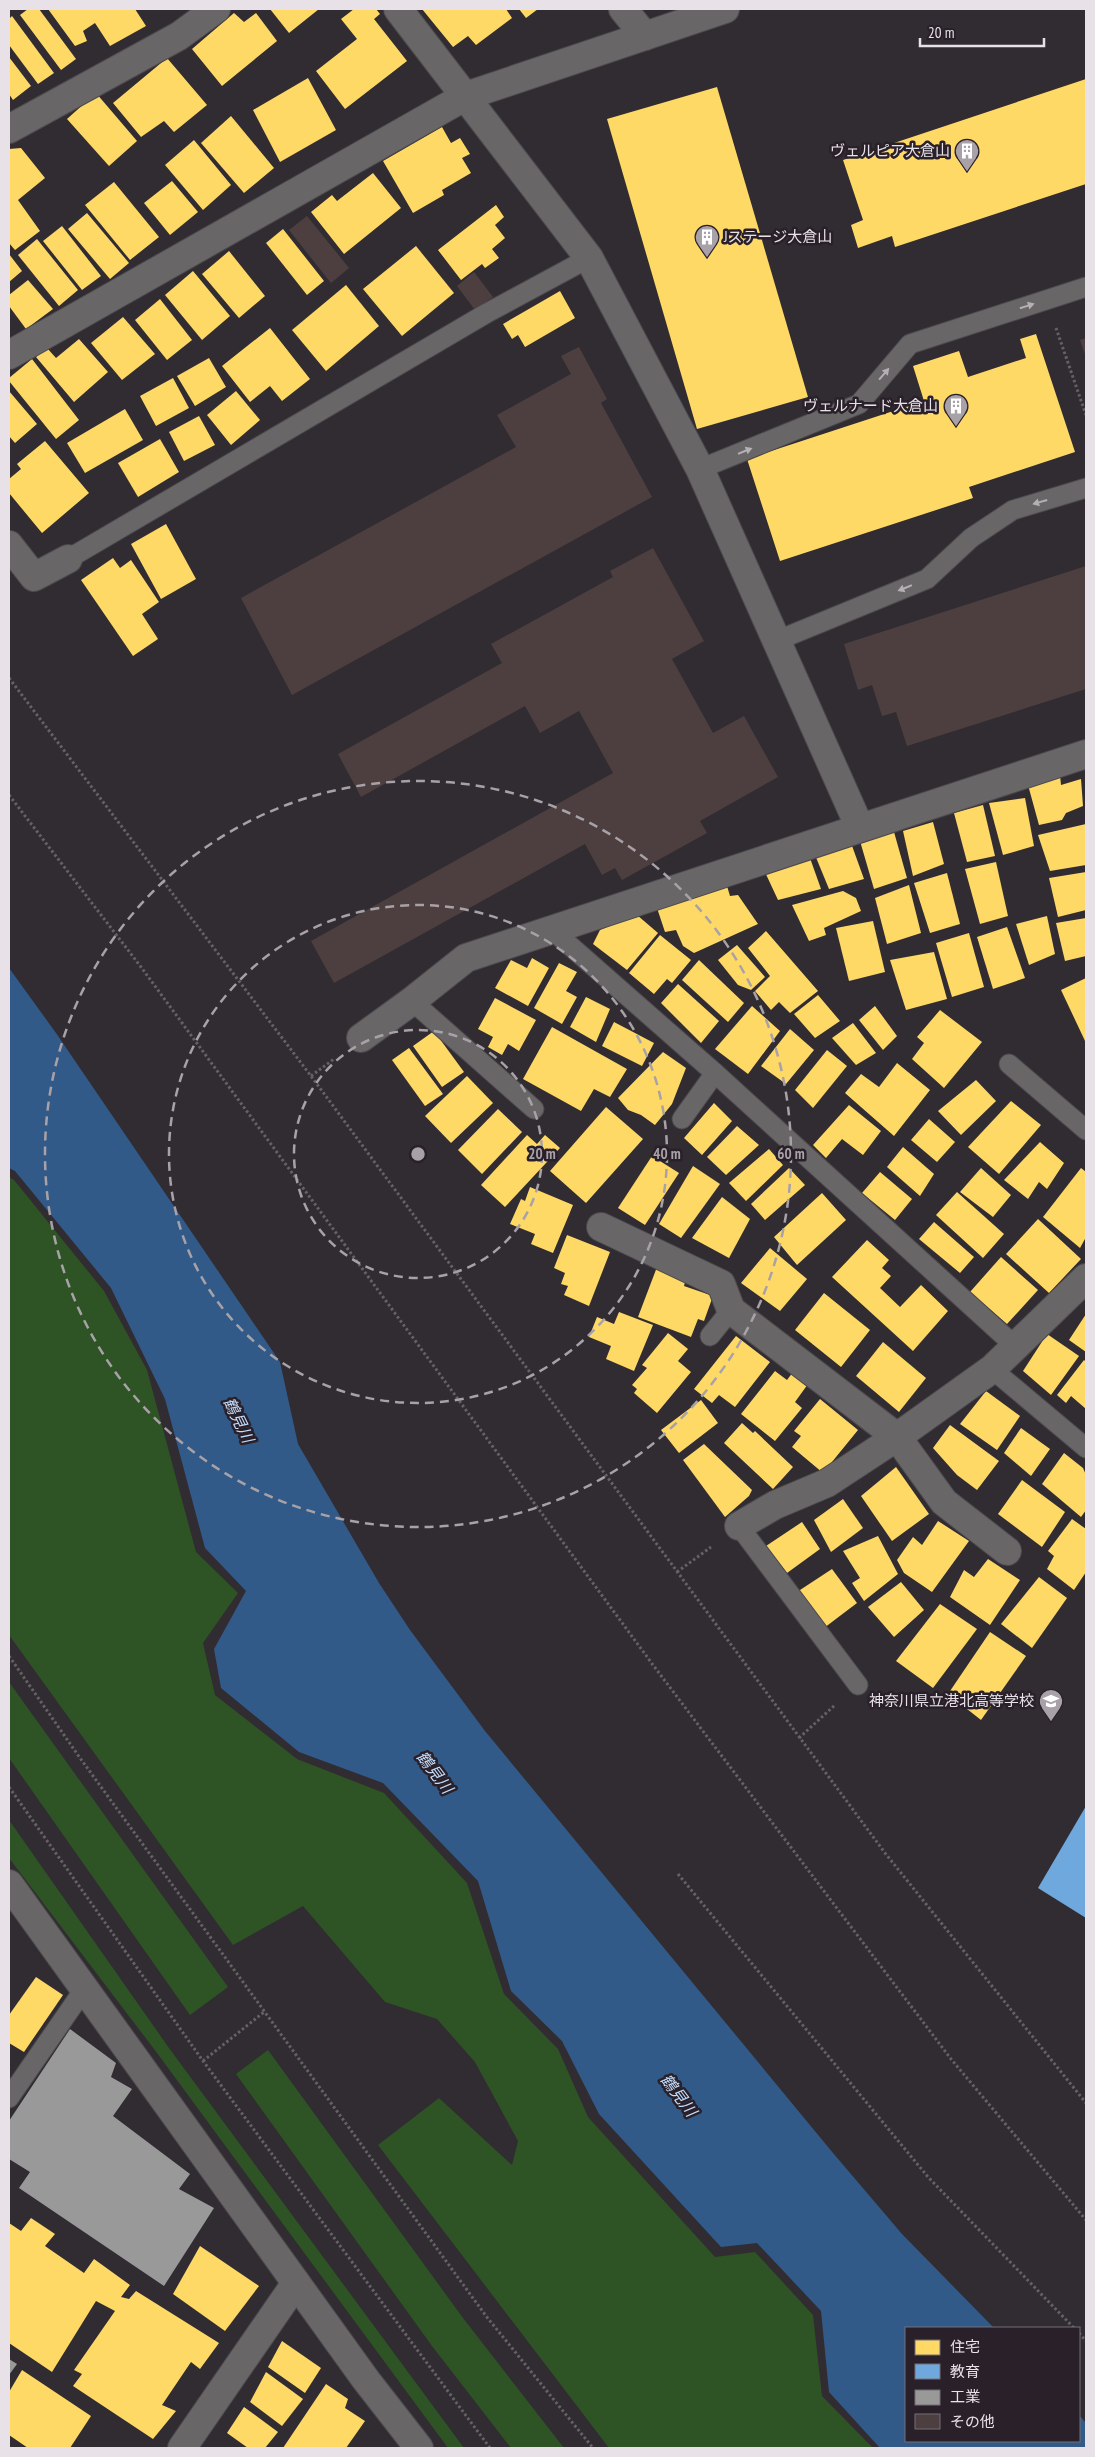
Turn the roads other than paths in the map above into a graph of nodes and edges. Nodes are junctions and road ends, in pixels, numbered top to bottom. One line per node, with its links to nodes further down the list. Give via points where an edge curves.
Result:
1 (216, 9): 7 (street, via 179,36)
2 (398, 9): 6 (street)
3 (623, 9): 5 (street)
4 (725, 9): 5 (street)
5 (645, 36): 6 (street)
6 (466, 96): 8 (street); 10 (street)
7 (9, 129)
8 (589, 258): 11 (street); 14 (lane, via 487,313)
9 (1086, 287): 11 (lane, one-way to 9, via 858,404 910,344)
10 (9, 355)
11 (700, 469): 15 (street)
12 (1086, 488): 15 (lane, one-way to 15, via 1014,510 971,538 927,579)
13 (9, 545): 14 (street, via 34,577)
14 (68, 558)
15 (776, 641): 17 (street)
16 (1086, 754): 17 (street)
17 (860, 828): 18 (street)
18 (551, 929): 19 (street, via 466,958); 22 (lane)
19 (412, 1001): 20 (street); 23 (lane)
20 (361, 1038)
21 (1009, 1064): 25 (lane)
22 (715, 1073): 24 (lane); 30 (lane)
23 (534, 1109)
24 (682, 1119)
25 (1086, 1130)
26 (601, 1227): 28 (street, via 720,1284)
27 (1086, 1278): 30 (street)
28 (731, 1310): 29 (lane); 32 (street)
29 (710, 1336)
30 (1016, 1347): 31 (street)
31 (992, 1369): 32 (street); 33 (lane)
32 (897, 1437): 34 (street, via 826,1483); 35 (street, via 944,1502)
33 (1086, 1448)
34 (739, 1526): 36 (lane)
35 (1008, 1551)
36 (858, 1685)
37 (9, 1884): 38 (street)
38 (85, 1988): 39 (lane); 40 (street)
39 (9, 2098)
40 (296, 2283): 41 (street); 42 (street)
41 (182, 2448)
42 (418, 2448)

